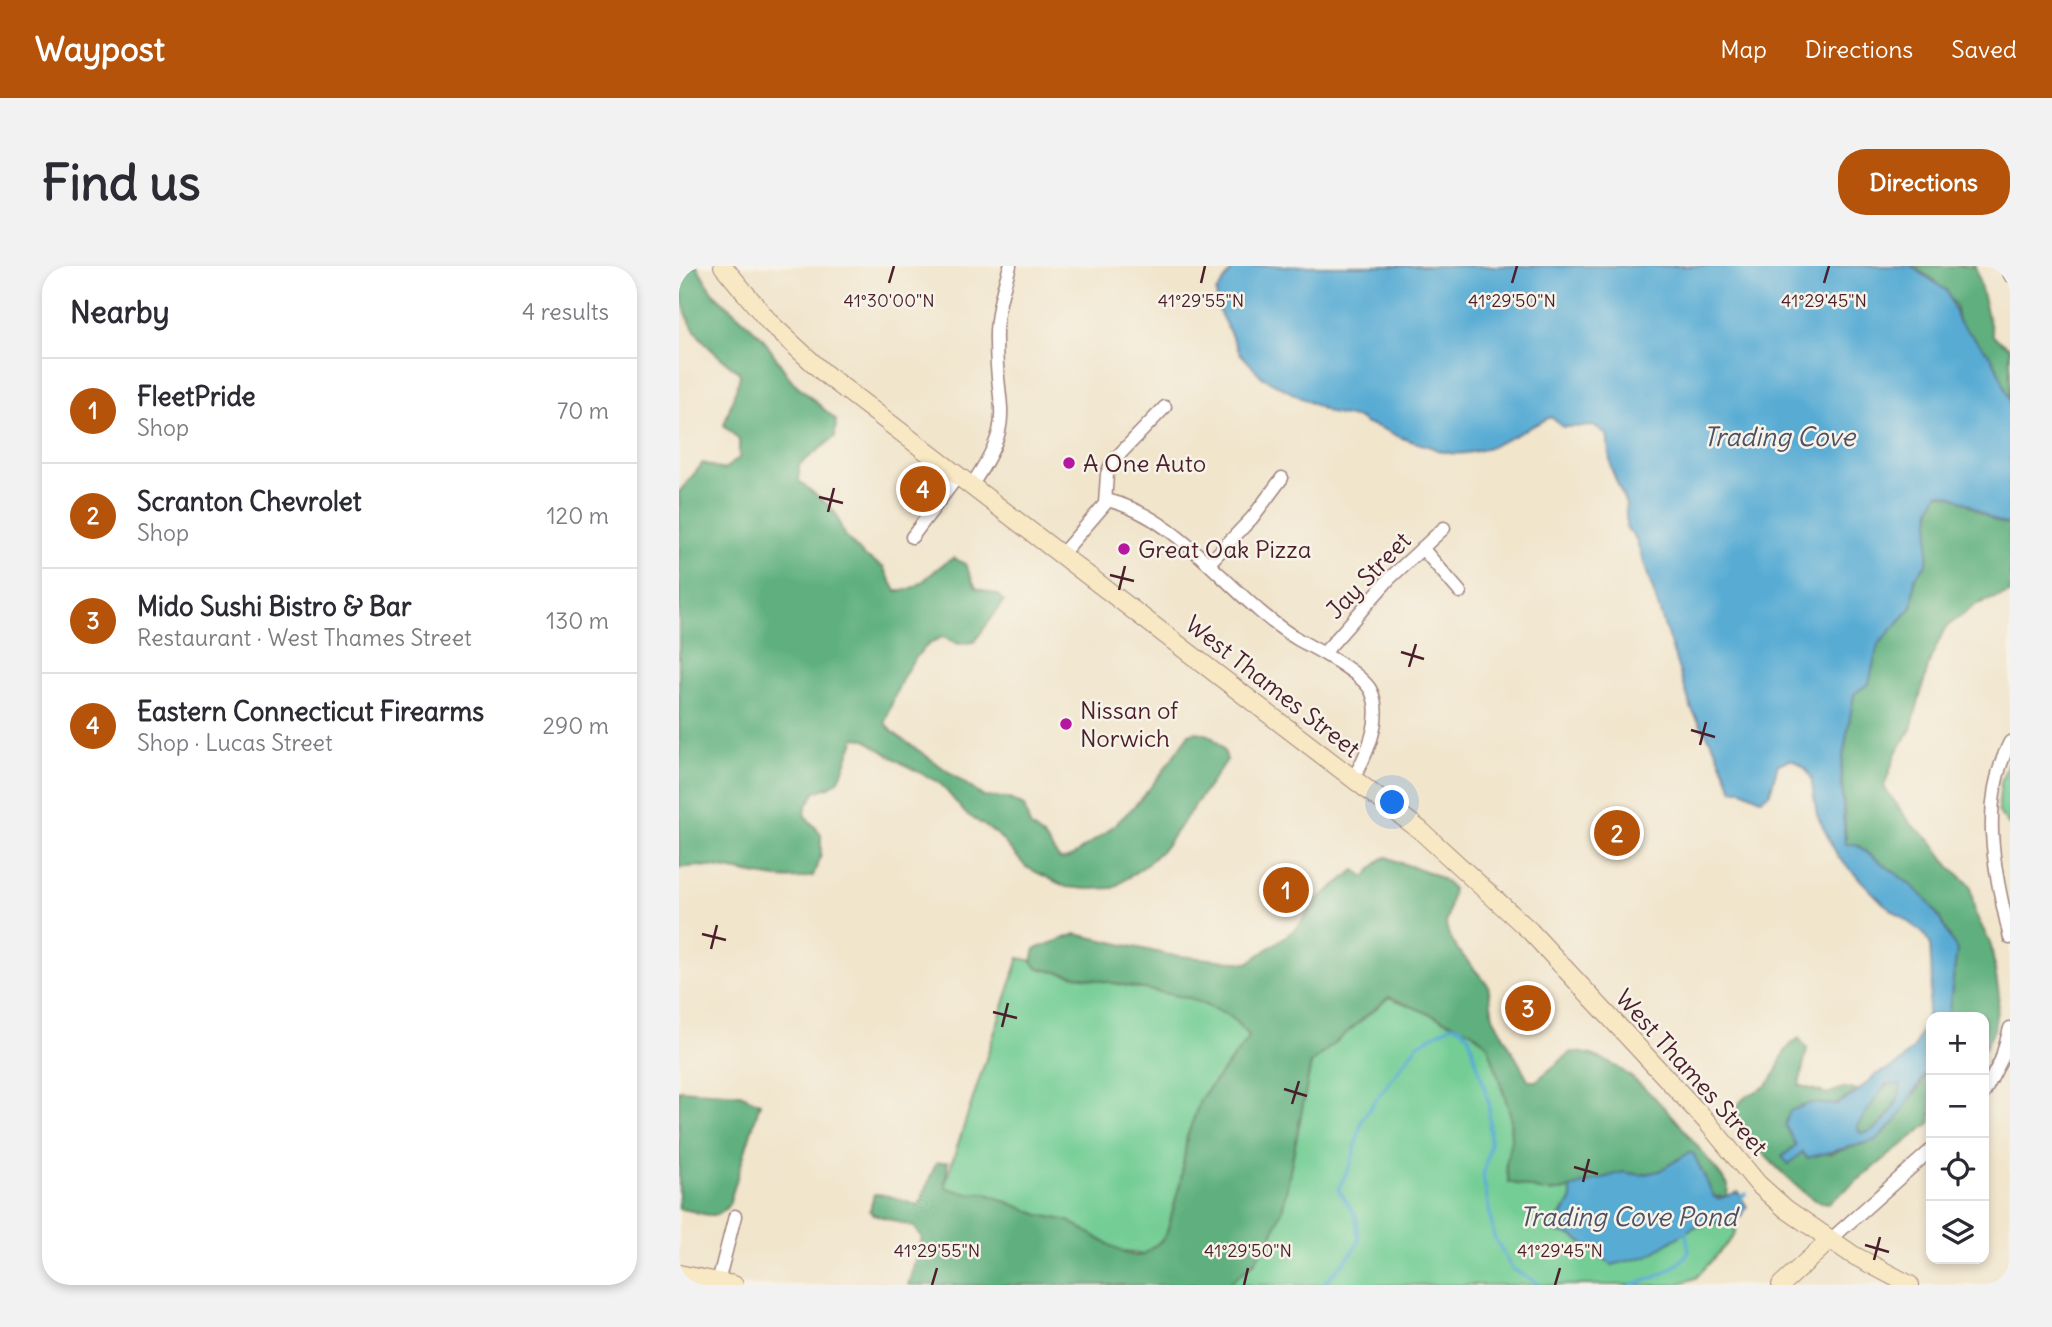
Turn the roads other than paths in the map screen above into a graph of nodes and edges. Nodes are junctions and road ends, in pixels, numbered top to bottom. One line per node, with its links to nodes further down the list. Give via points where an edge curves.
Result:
1 (723, 266): 7 (main road, West Thames Street, via 770,323 810,361)
2 (1010, 266): 7 (street, via 996,335 1002,427 994,450)
3 (2007, 266): 4 (street)
4 (2010, 275)
5 (1165, 407): 8 (street, via 1112,461)
6 (1282, 478): 13 (street)
7 (964, 481): 10 (street); 12 (main road, West Thames Street)
8 (1107, 500): 12 (street); 13 (street, via 1140,512)
9 (1444, 527): 11 (street, Jay Street)
10 (912, 537)
11 (1422, 548): 14 (street); 15 (street, Jay Street)
12 (1061, 555): 17 (main road, West Thames Street)
13 (1209, 563): 15 (street, via 1266,617)
14 (1460, 592)
15 (1324, 653): 17 (street, via 1368,686 1375,702 1372,731)
16 (2010, 742): 18 (street, via 1997,776 1990,830)
17 (1353, 779): 23 (main road, West Thames Street, via 1420,830 1530,931 1707,1122 1758,1184)
18 (2010, 937)
19 (2010, 1028): 20 (street)
20 (1989, 1083)
21 (1926, 1154): 23 (street)
22 (735, 1216): 25 (street)
23 (1830, 1240): 26 (main road); 27 (main road, West Thames Street)
24 (679, 1274): 25 (main road)
25 (726, 1283)
26 (1781, 1285)
27 (1910, 1285)

